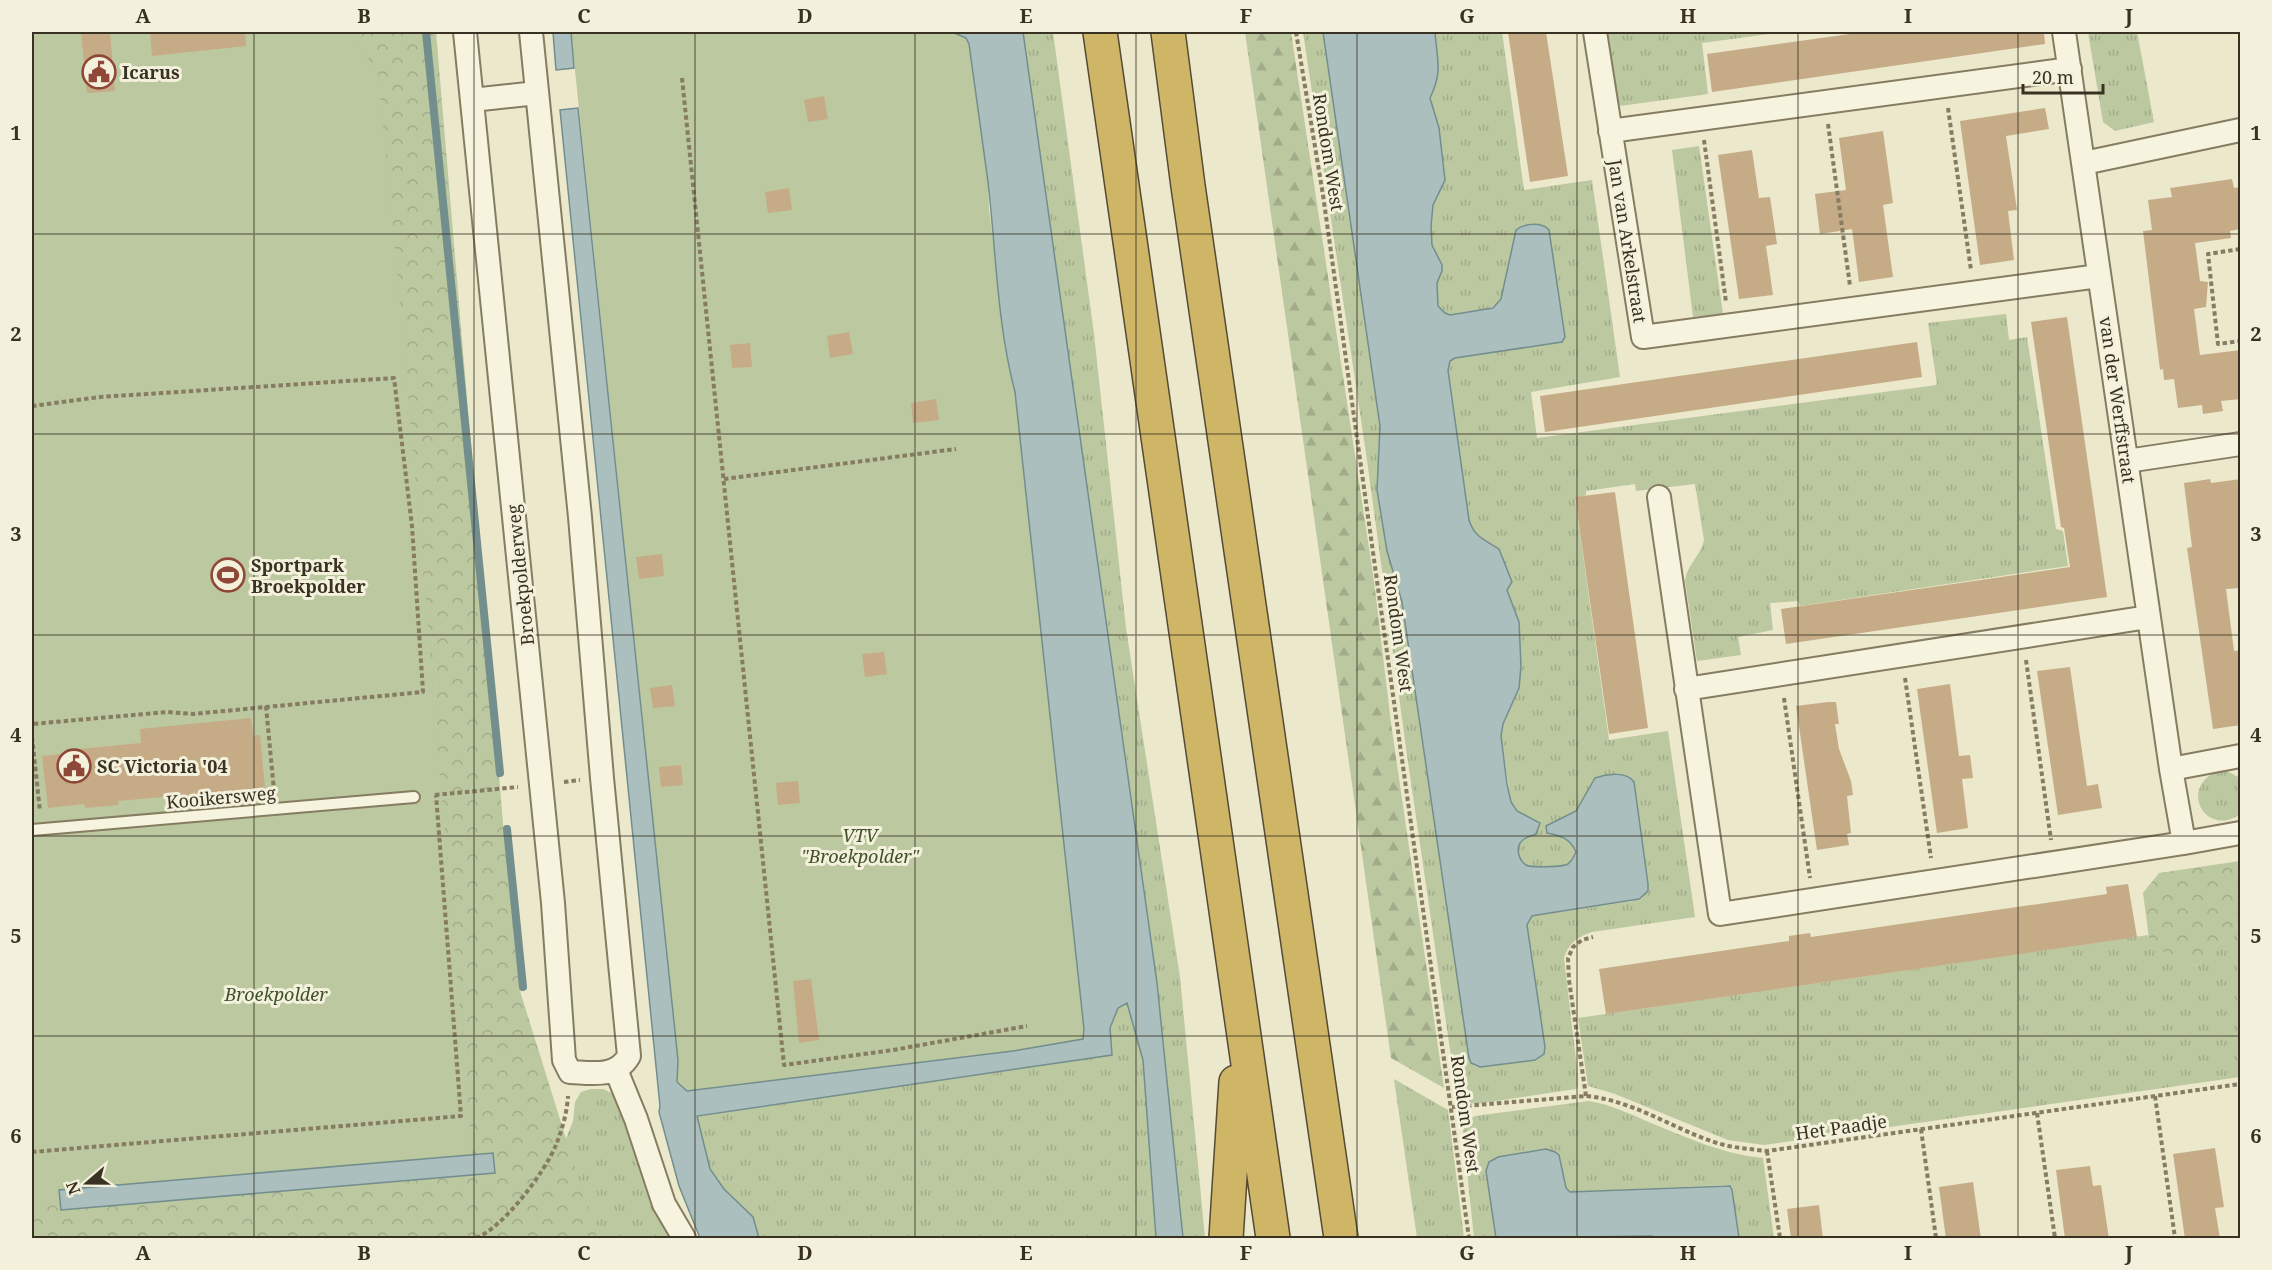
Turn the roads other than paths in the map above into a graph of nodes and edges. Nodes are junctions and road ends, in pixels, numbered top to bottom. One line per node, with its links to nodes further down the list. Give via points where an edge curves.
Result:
1 (465, 32): 9 (street, Broekpolderweg)
2 (531, 32): 8 (street)
3 (1100, 32): 25 (highway)
4 (1168, 32): 30 (highway)
5 (1595, 32): 11 (street, Jan van Arkelstraat)
6 (2064, 32): 7 (street, van der Werffstraat)
7 (2070, 69): 11 (street); 12 (street, van der Werffstraat)
8 (537, 93): 9 (street); 26 (street, via 629,1056)
9 (472, 99): 26 (street, Broekpolderweg, via 542,785 564,1060 570,1072 597,1074)
10 (2241, 130): 12 (street)
11 (1610, 131): 13 (street, Jan van Arkelstraat, via 1643,337)
12 (2084, 163): 13 (street, van der Werffstraat)
13 (2099, 276): 15 (street, van der Werffstraat)
14 (2241, 444): 15 (street)
15 (2127, 461): 17 (street, van der Werffstraat)
16 (1659, 497): 18 (street)
17 (2148, 618): 18 (street); 20 (street, van der Werffstraat)
18 (1686, 689): 24 (street, via 1720,914)
19 (2241, 756): 20 (street)
20 (2171, 769): 24 (street, van der Werffstraat)
21 (414, 797): 22 (lane, Kooikersweg)
22 (37, 830)
23 (2241, 833): 24 (street)
24 (2184, 843)
25 (1241, 1017): 28 (highway); 29 (highway)
26 (616, 1070): 27 (street, via 664,1204)
27 (684, 1239)
28 (1226, 1239)
29 (1273, 1239)
30 (1341, 1239)

